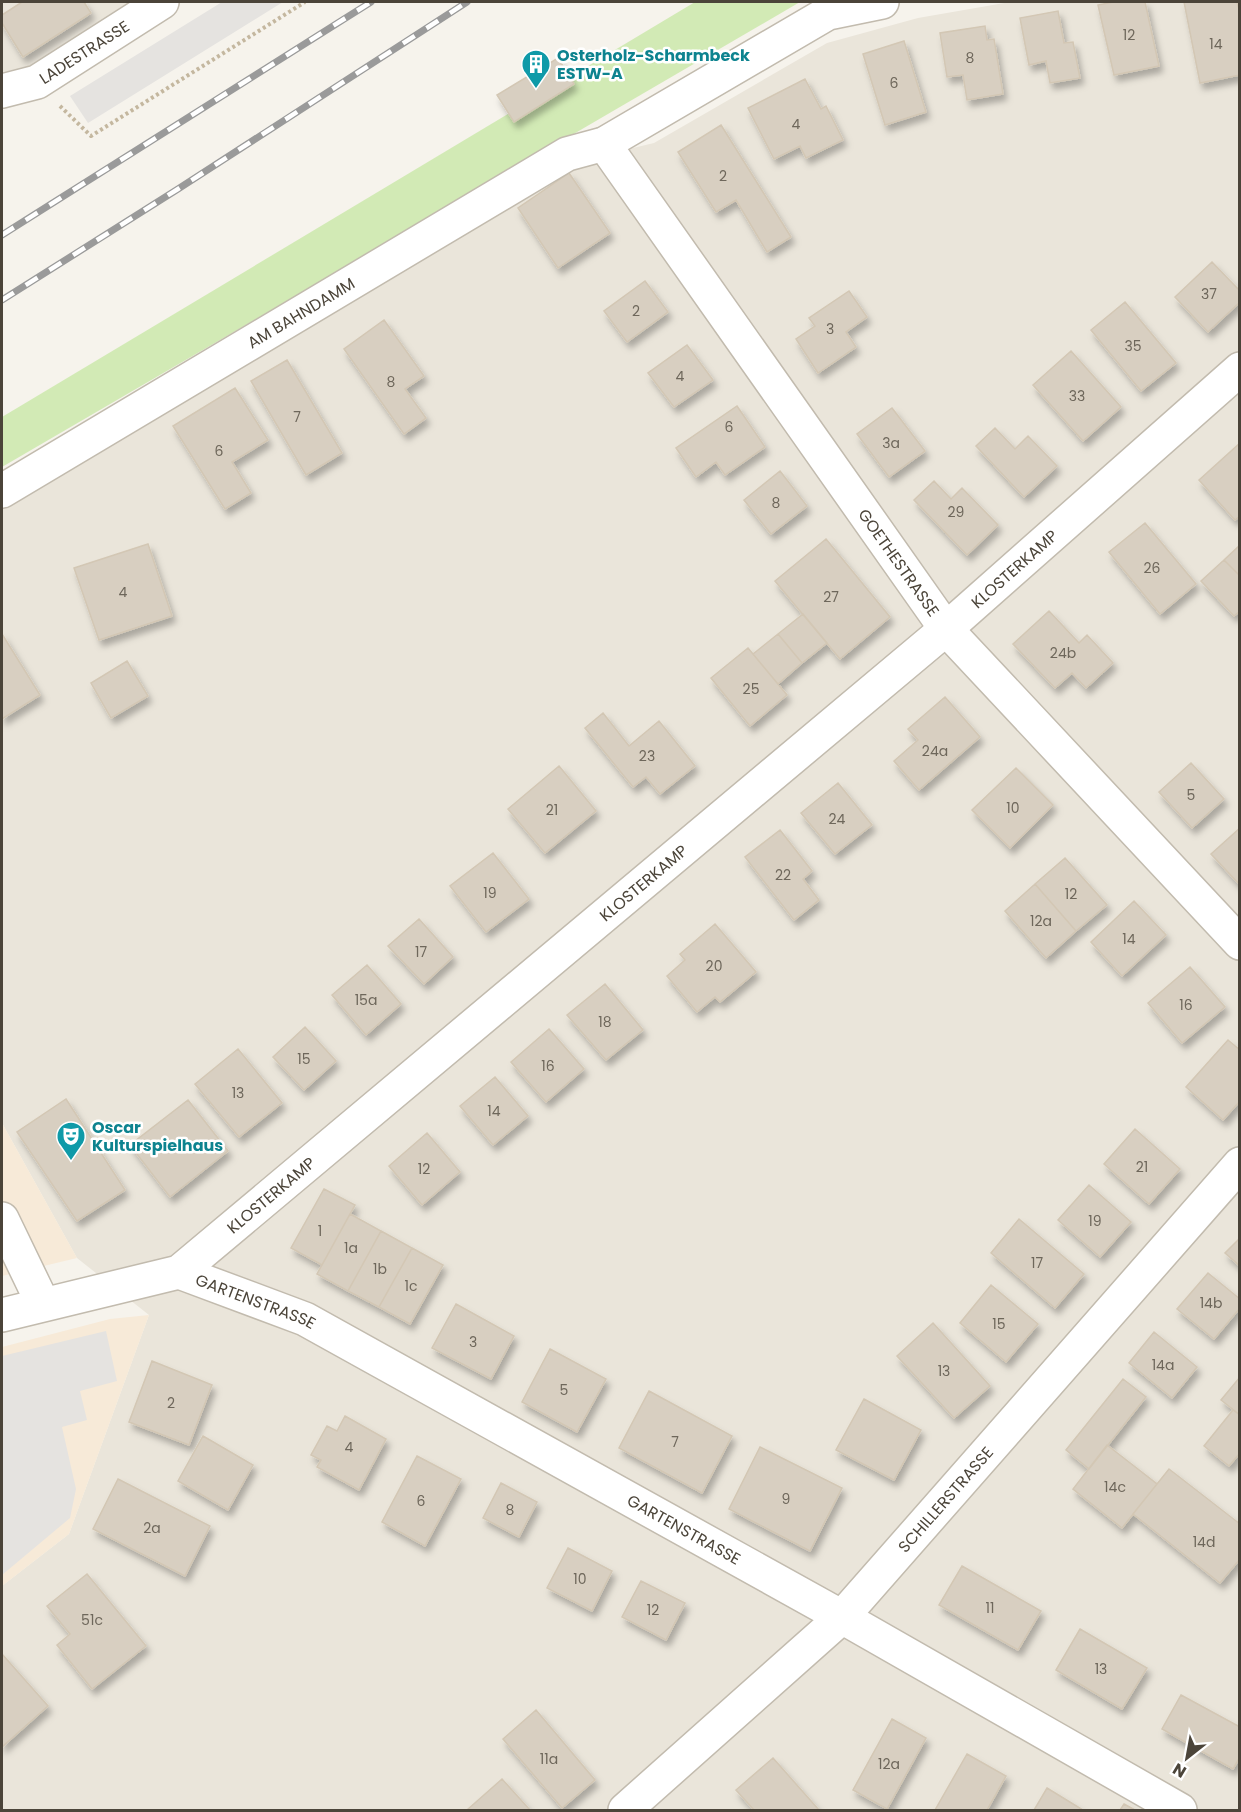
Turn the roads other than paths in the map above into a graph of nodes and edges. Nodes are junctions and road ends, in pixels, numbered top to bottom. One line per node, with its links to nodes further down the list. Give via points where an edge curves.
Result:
1 (162, 2): 3 (street, LADESTRASSE, via 37,82)
2 (882, 2): 4 (street, AM BAHNDAMM, via 828,13)
3 (2, 91)
4 (604, 144): 6 (street, AM BAHNDAMM, via 567,154); 7 (street, GOETHESTRASSE)
5 (1239, 369): 7 (street, KLOSTERKAMP)
6 (2, 490)
7 (946, 629): 8 (street, GOETHESTRASSE); 11 (street, KLOSTERKAMP)
8 (1239, 943)
9 (1239, 1164): 14 (street, SCHILLERSTRASSE)
10 (2, 1219): 12 (street)
11 (179, 1272): 12 (street, KLOSTERKAMP); 14 (street, GARTENSTRASSE, via 305,1319)
12 (43, 1304): 13 (street, KLOSTERKAMP)
13 (2, 1315)
14 (842, 1617): 15 (street, SCHILLERSTRASSE); 16 (street, GARTENSTRASSE)
15 (625, 1810)
16 (1180, 1810)

